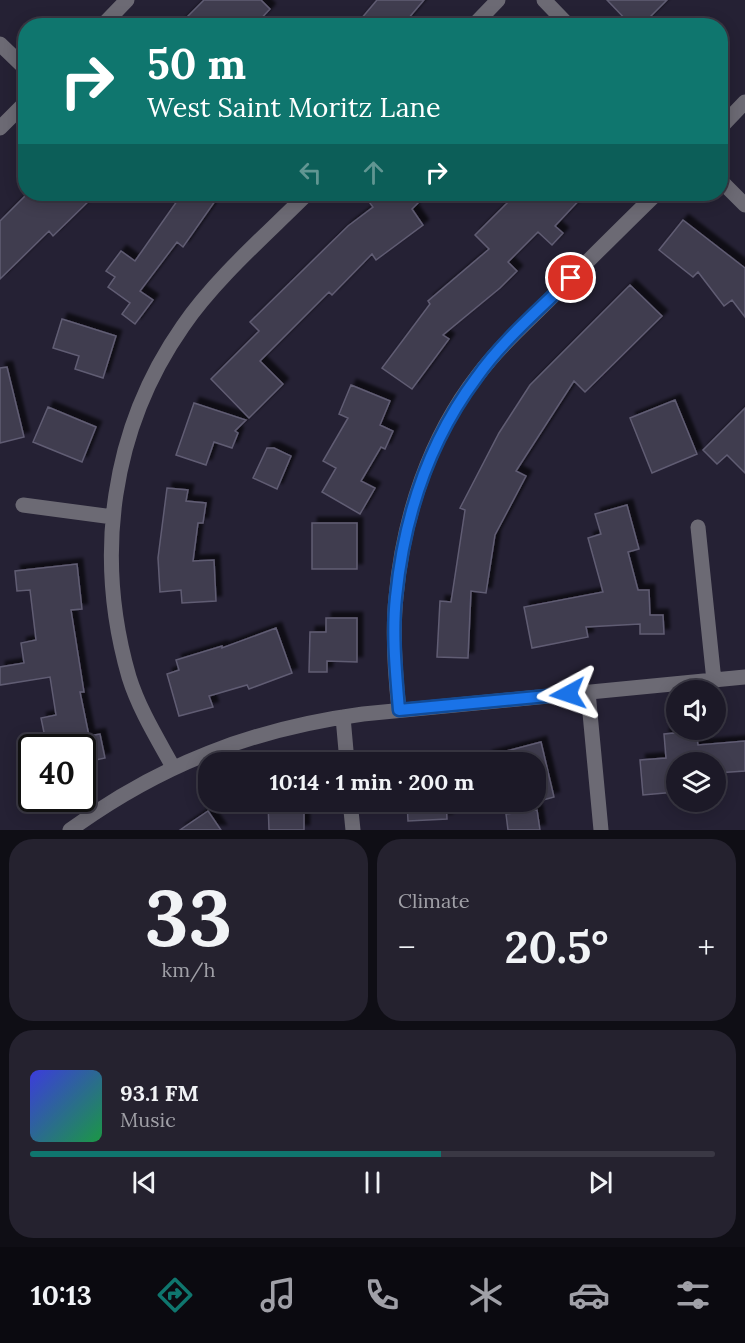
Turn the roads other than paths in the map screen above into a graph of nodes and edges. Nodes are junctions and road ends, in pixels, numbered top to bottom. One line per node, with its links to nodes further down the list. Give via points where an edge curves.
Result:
1 (127, 0): 4 (street)
2 (498, 0): 5 (street)
3 (544, 0): 6 (street)
4 (110, 18)
5 (481, 18)
6 (561, 18)
7 (0, 44): 8 (street)
8 (18, 61)
9 (745, 102): 11 (street)
10 (18, 110): 12 (street)
11 (728, 120)
12 (0, 128)
13 (728, 188): 16 (street)
14 (300, 201): 18 (street, via 215,287 183,325 151,376 128,437)
15 (649, 201): 25 (street, via 497,353 452,412 433,450 420,480 396,597)
16 (745, 205)
17 (23, 505): 18 (street)
18 (113, 517): 28 (street, via 113,587 119,636 140,705)
19 (698, 527): 21 (street)
20 (745, 678): 22 (street)
21 (714, 680)
22 (724, 680)
23 (666, 685): 24 (street)
24 (588, 692): 25 (street); 32 (street)
25 (399, 710): 26 (street)
26 (343, 717): 27 (street); 28 (street, via 278,730)
27 (346, 752)
28 (173, 767): 30 (street, via 131,789)
29 (351, 812): 31 (street)
30 (70, 830)
31 (353, 830)
32 (601, 830)

